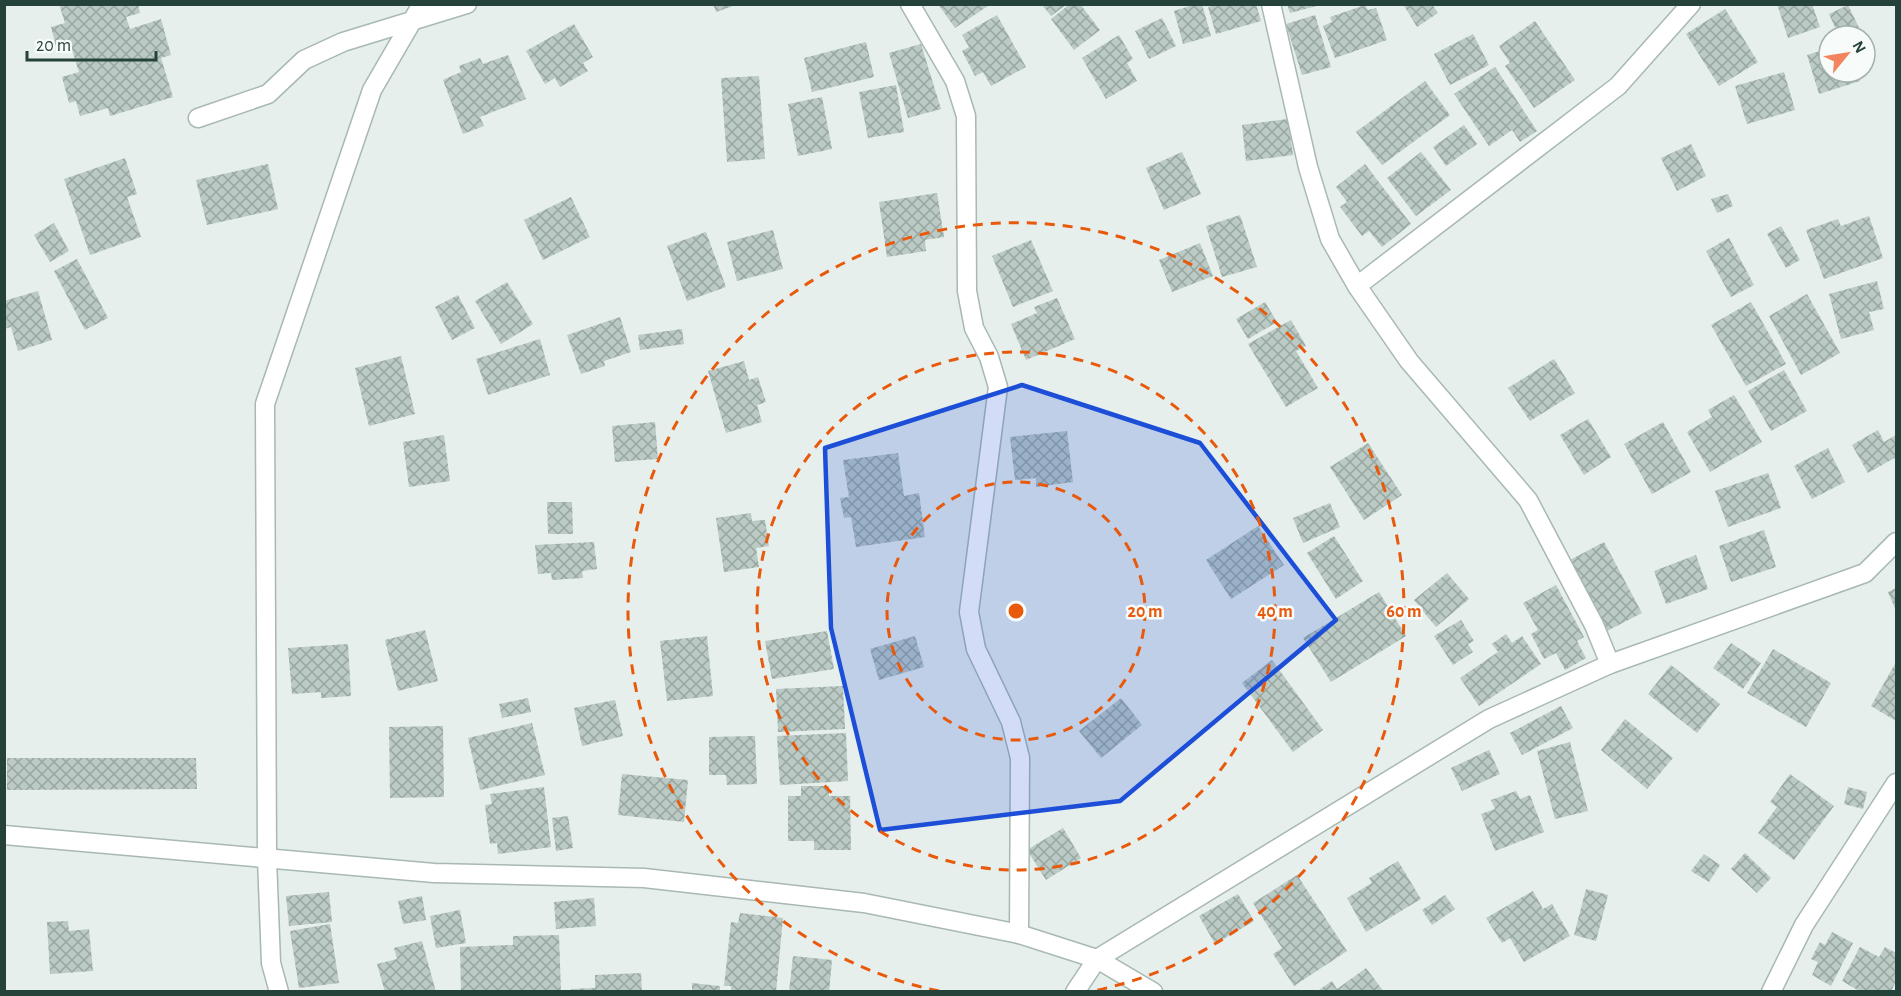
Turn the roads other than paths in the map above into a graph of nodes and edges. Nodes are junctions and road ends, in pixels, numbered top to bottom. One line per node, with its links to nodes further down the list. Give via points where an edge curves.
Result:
1 (422, 4): 6 (street)
2 (467, 4): 6 (street)
3 (910, 4): 14 (street, via 955,81 966,116 967,291 974,328 998,387 969,612 976,649 1011,722 1020,758)
4 (1271, 4): 8 (street, via 1308,167 1327,229)
5 (1691, 4): 8 (street, via 1618,86)
6 (413, 22): 7 (street, via 343,42 304,60 268,94); 13 (street, via 372,90 265,404)
7 (198, 118)
8 (1357, 286): 10 (street, via 1409,361 1528,500 1594,625)
9 (1896, 542): 10 (street, via 1865,573)
10 (1610, 664): 15 (street, via 1489,719)
11 (1896, 783): 19 (street, via 1804,925)
12 (4, 835): 13 (street)
13 (267, 858): 14 (street, via 434,873 644,878 864,903); 16 (street, via 271,963)
14 (1019, 934): 15 (street)
15 (1097, 959): 17 (street); 18 (street)
16 (279, 992)
17 (1075, 992)
18 (1153, 992)
19 (1771, 992)

